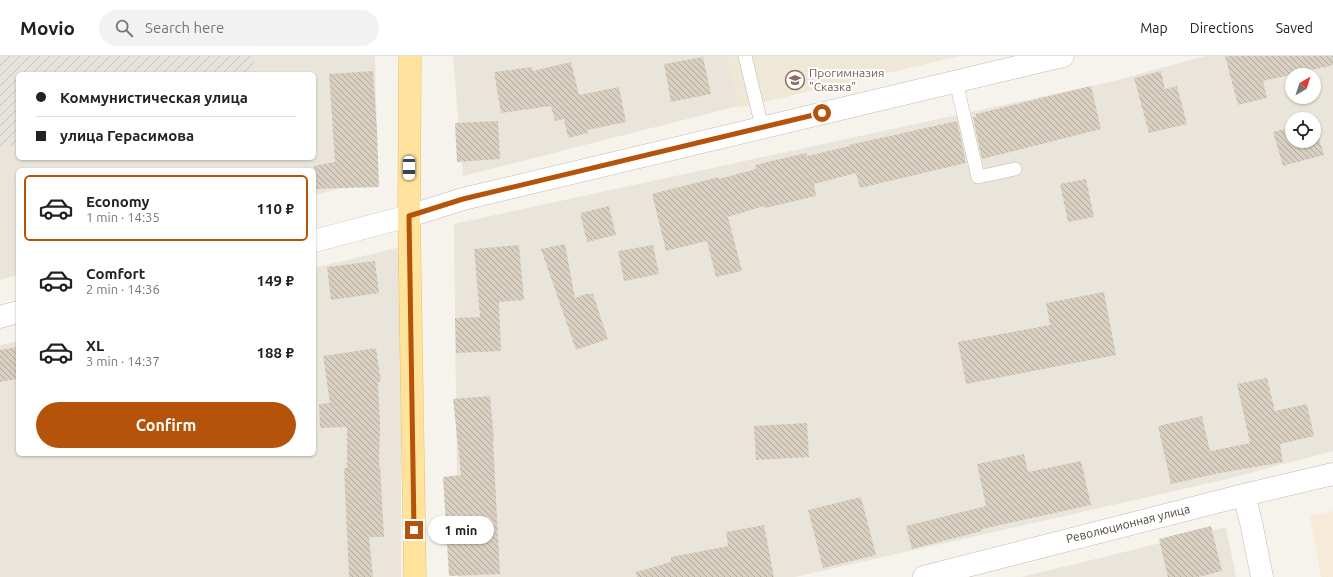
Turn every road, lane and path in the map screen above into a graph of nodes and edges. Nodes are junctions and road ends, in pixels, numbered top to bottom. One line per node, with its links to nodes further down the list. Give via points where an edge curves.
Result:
1 (410, 56): 7 (main road)
2 (745, 56): 5 (lane)
3 (1063, 56): 4 (street)
4 (956, 81): 5 (street); 6 (lane, via 978,177)
5 (762, 127): 7 (street, via 463,199)
6 (1015, 169)
7 (409, 216): 8 (street); 13 (main road)
8 (316, 240)
9 (16, 313): 10 (street)
10 (0, 317)
11 (1333, 474): 12 (street, Революционная улица)
12 (1244, 495): 14 (street, Революционная улица); 15 (street)
13 (415, 577)
14 (924, 577)
15 (1262, 577)

